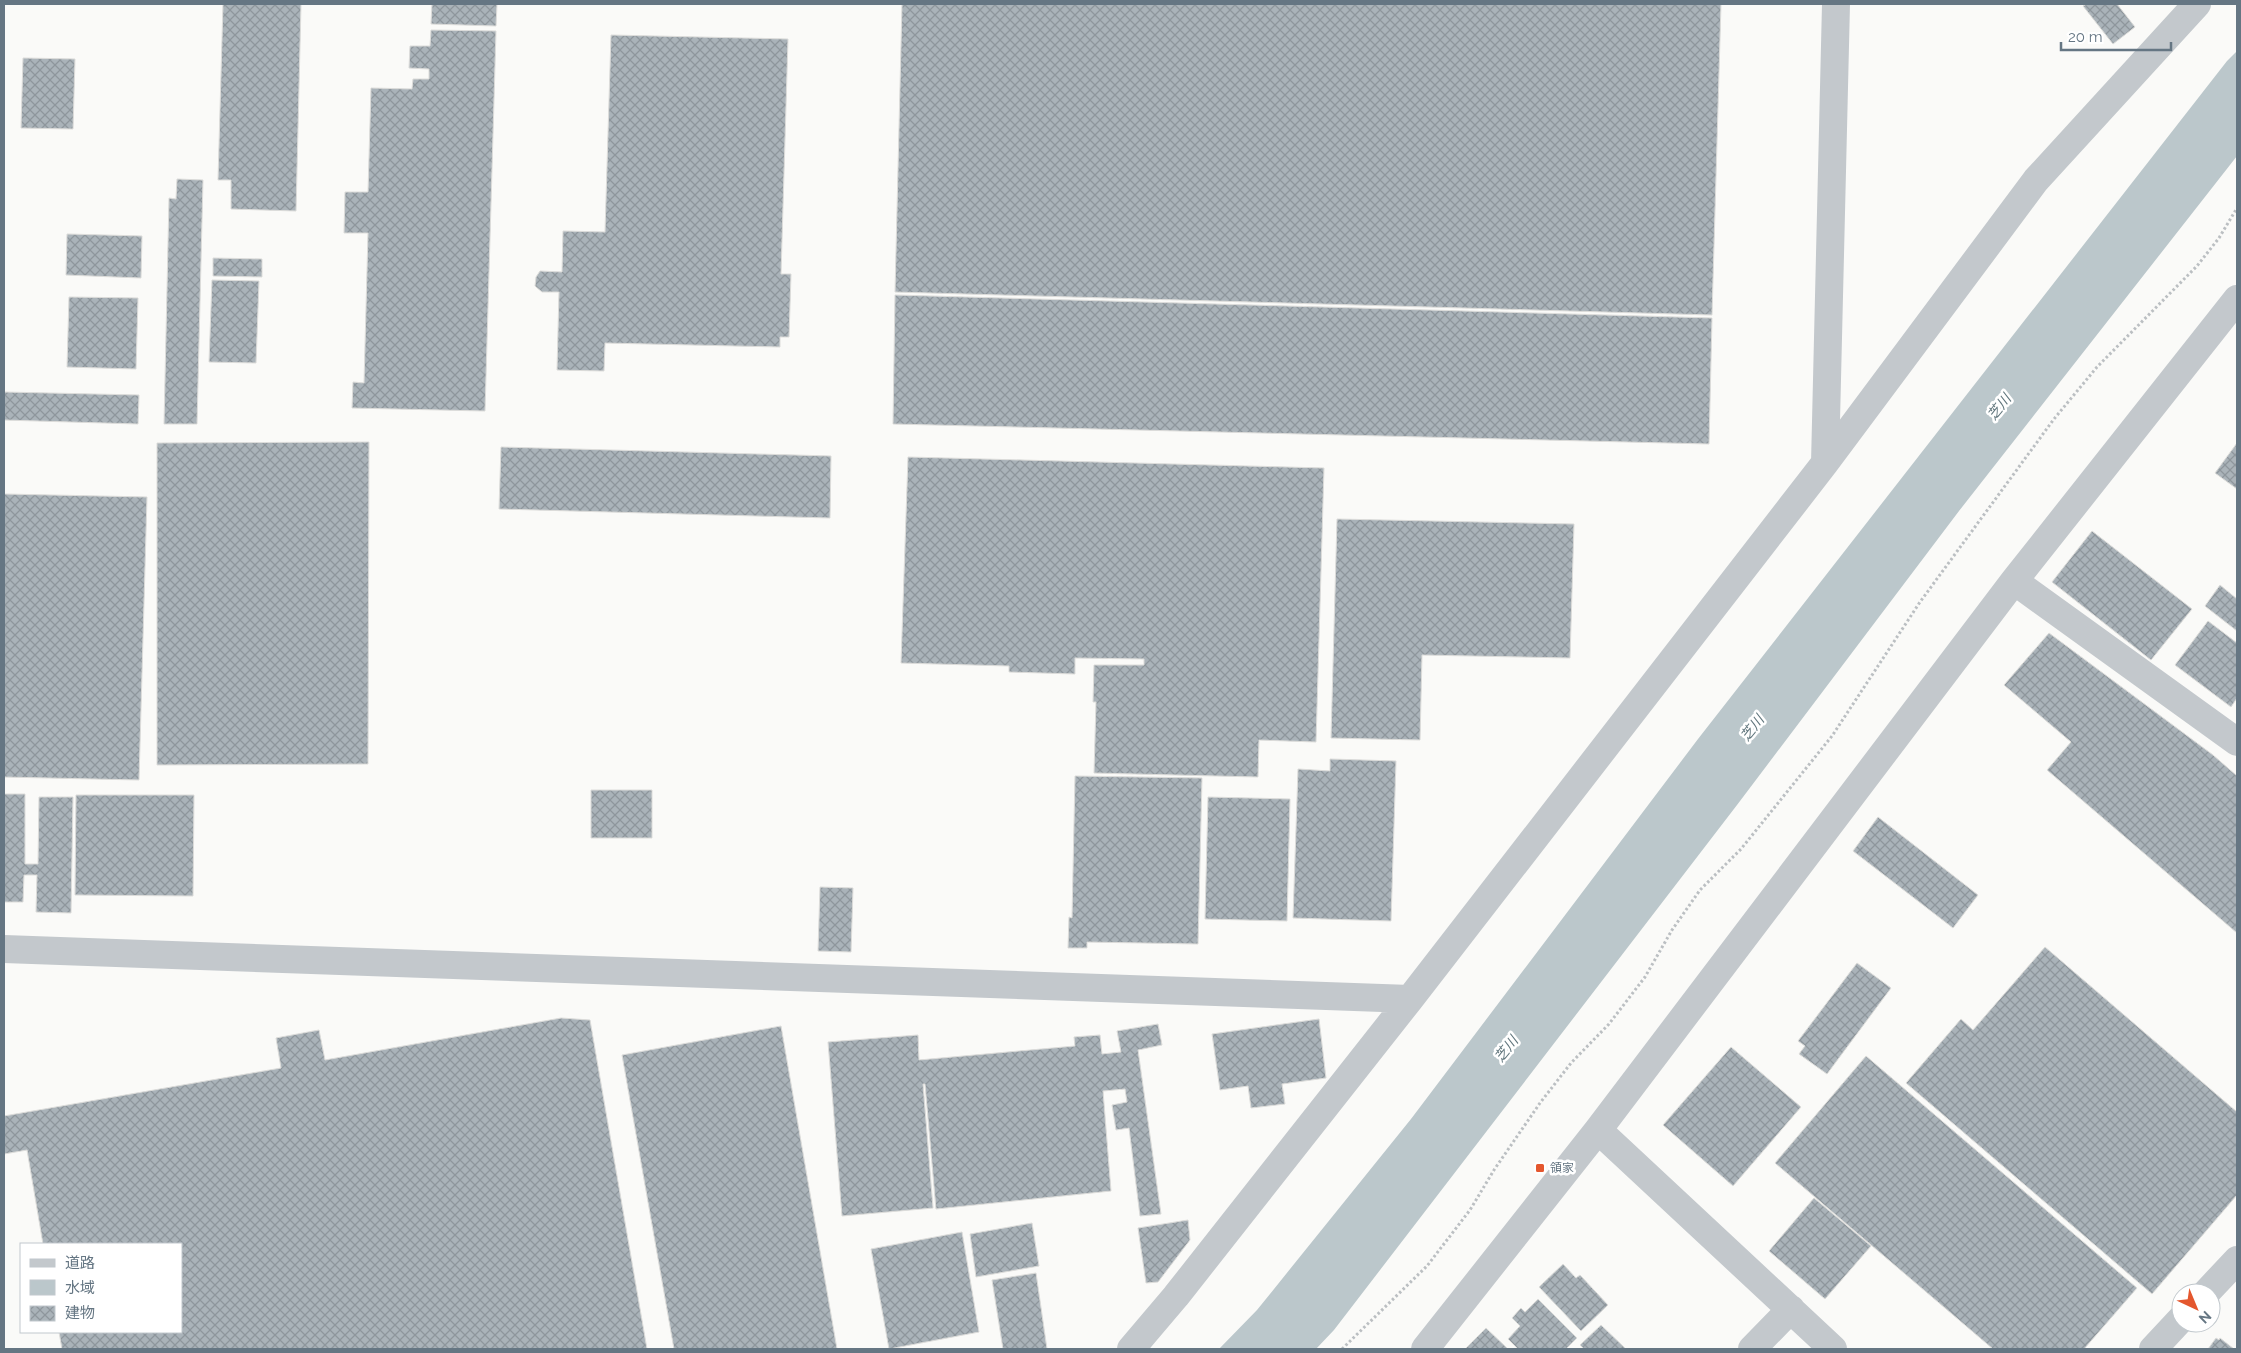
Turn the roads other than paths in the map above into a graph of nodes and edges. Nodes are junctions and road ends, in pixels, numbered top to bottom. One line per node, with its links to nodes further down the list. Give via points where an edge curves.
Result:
1 (1836, 4): 4 (street)
2 (2197, 4): 4 (street, via 2036,180)
3 (2237, 299): 5 (street)
4 (1825, 463): 8 (street)
5 (2014, 581): 6 (street); 9 (street)
6 (2237, 742)
7 (4, 948): 8 (street)
8 (1410, 999): 14 (street)
9 (1598, 1130): 12 (street); 15 (street)
10 (2237, 1260): 11 (street)
11 (2215, 1283)
12 (1791, 1309): 16 (street); 17 (street)
13 (2171, 1330): 18 (street)
14 (1131, 1349)
15 (1425, 1349)
16 (1752, 1349)
17 (1833, 1349)
18 (2153, 1349)

